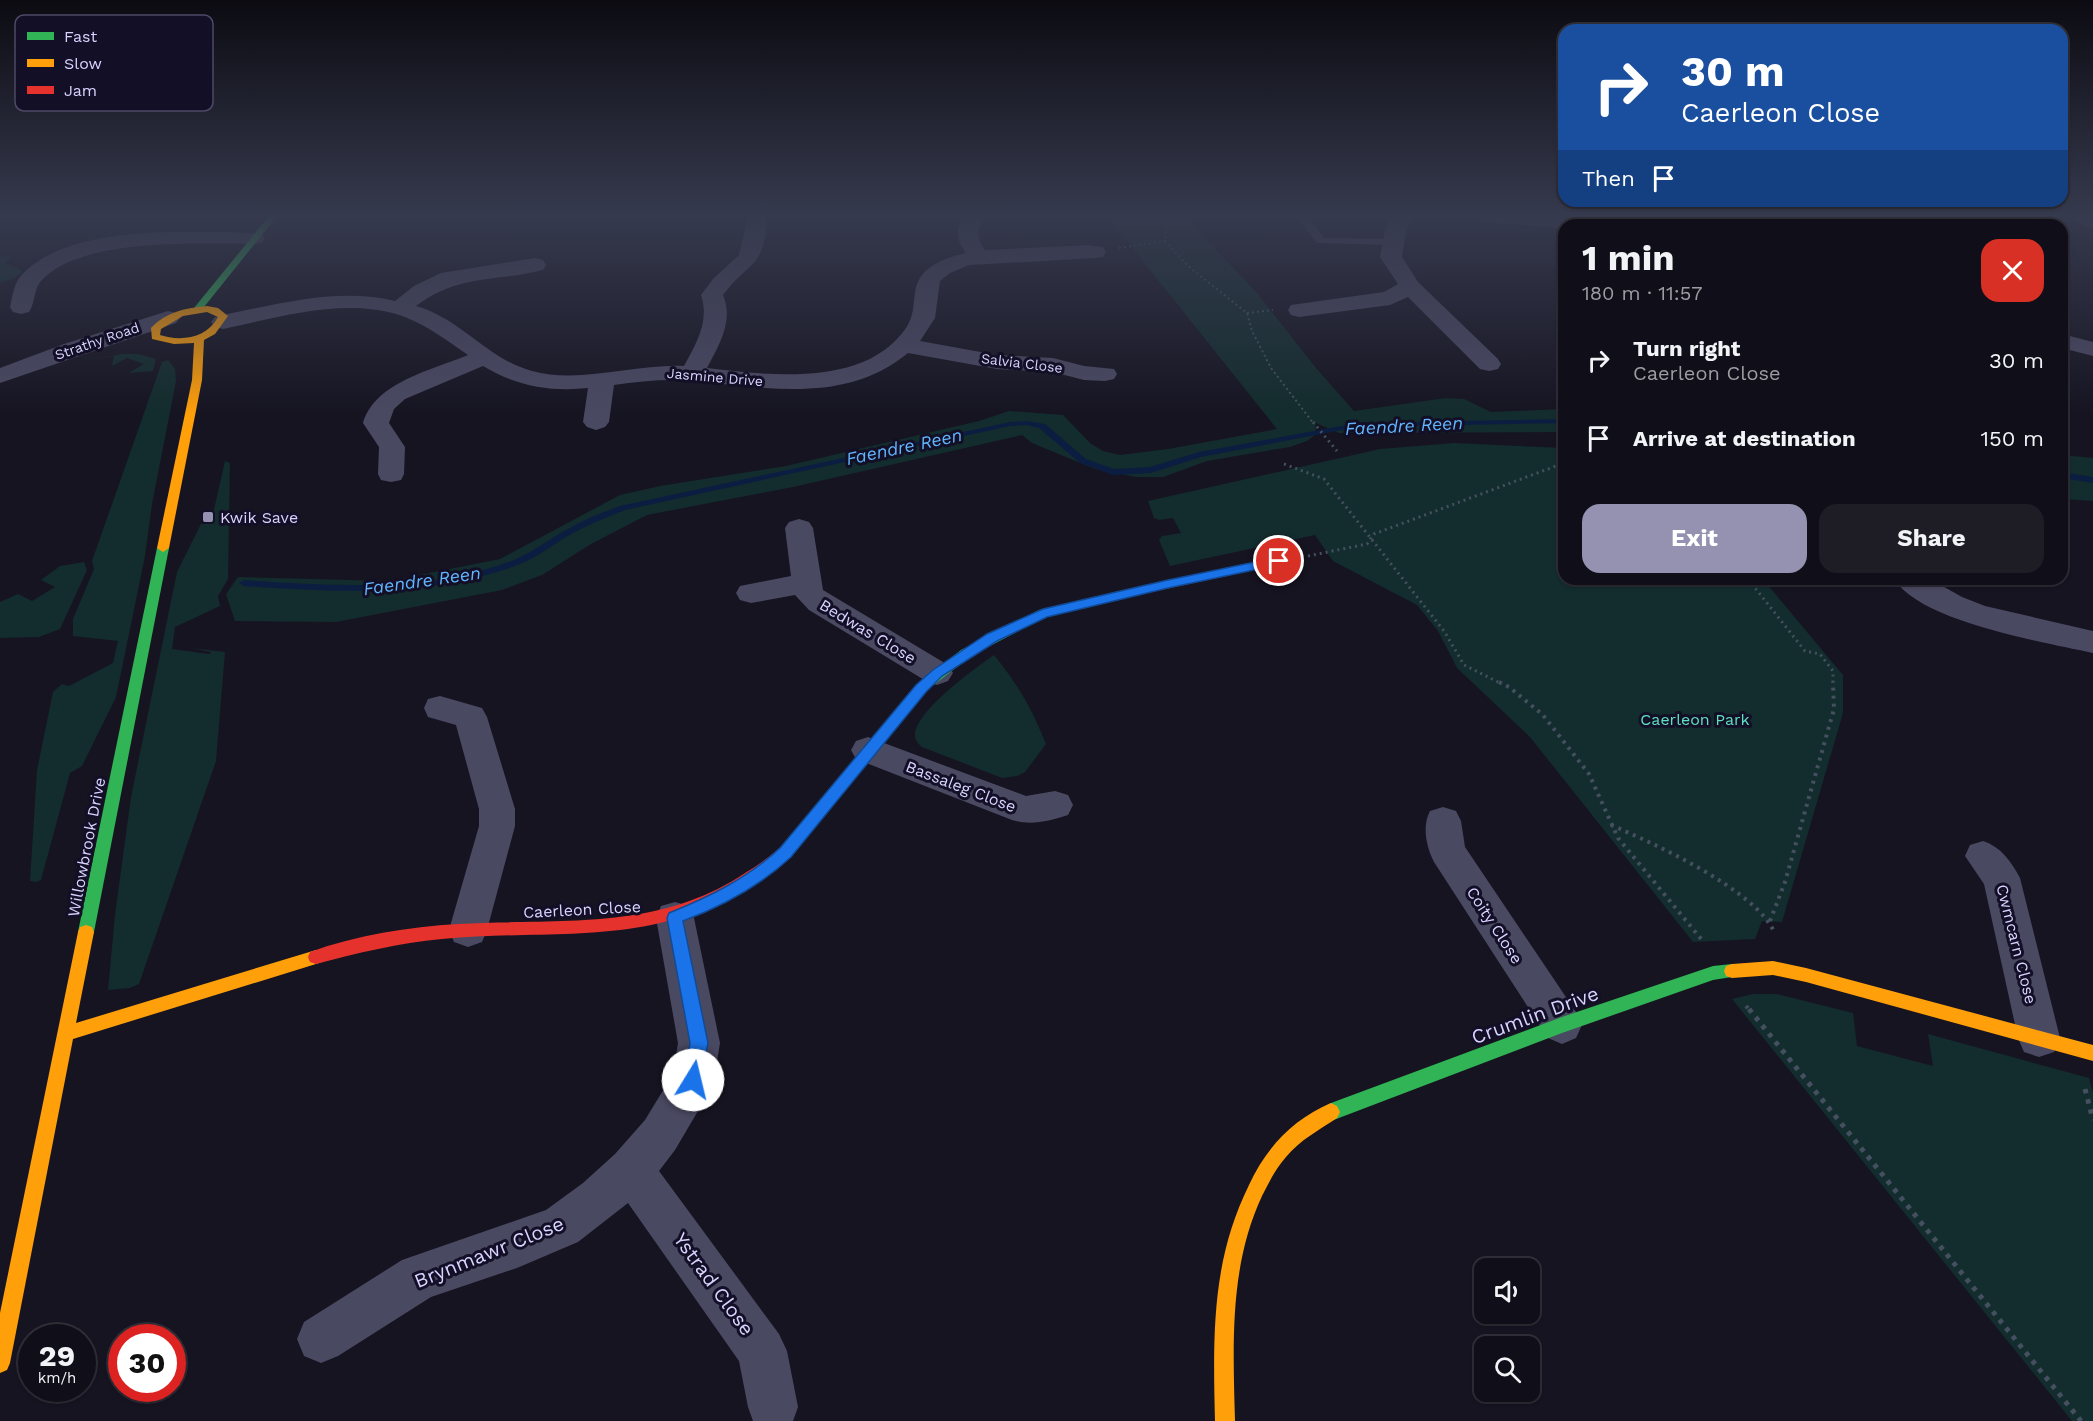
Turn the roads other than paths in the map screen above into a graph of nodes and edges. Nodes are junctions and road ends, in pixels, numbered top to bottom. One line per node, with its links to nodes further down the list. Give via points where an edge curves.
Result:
1 (29, 282): 8 (street, via 21,296)
2 (219, 282): 10 (street)
3 (440, 282): 9 (street)
4 (722, 282): 20 (street, via 712,295 716,319)
5 (929, 282): 16 (street, Jasmine Drive, via 924,316)
6 (1408, 282): 7 (street)
7 (1410, 286): 11 (street, via 1390,298); 19 (street)
8 (21, 307)
9 (401, 307): 12 (street, Jasmine Drive, via 332,303); 18 (street, Jasmine Drive, via 442,327)
10 (197, 310): 12 (street, via 220,313); 13 (street)
11 (1299, 310)
12 (223, 322): 14 (street)
13 (164, 329): 14 (street, via 177,342); 22 (street, Strathy Road)
14 (199, 338): 41 (street, Willowbrook Drive, via 192,408)
15 (2068, 342): 17 (street)
16 (904, 345): 20 (street, Jasmine Drive, via 867,367 815,381 762,382); 21 (street, Salvia Close, via 998,362 1053,365)
17 (2093, 349)
18 (486, 356): 23 (street, Jasmine Drive, via 515,374 532,379); 25 (street, via 396,394 386,402 376,423 392,447)
19 (1488, 364)
20 (692, 374): 23 (street, Jasmine Drive, via 653,373)
21 (1105, 374)
22 (0, 376)
23 (602, 379): 24 (street)
24 (596, 422)
25 (391, 474)
26 (799, 528): 28 (street, Bedwas Close)
27 (1279, 561): 32 (street, Caerleon Close, via 1043,613 992,638)
28 (806, 583): 30 (street, Bedwas Close); 32 (street, Bedwas Close, via 809,594 820,603)
29 (1918, 585): 31 (street, via 1942,601 1980,616)
30 (751, 593)
31 (2093, 642)
32 (937, 673): 34 (street, Caerleon Close)
33 (440, 708): 39 (street, via 470,717 497,809 497,826)
34 (868, 750): 35 (street, Bassaleg Close, via 1025,810); 38 (street, Caerleon Close, via 768,868 712,903)
35 (1055, 805)
36 (1443, 821): 40 (street, Coity Close, via 1447,851)
37 (1983, 856): 42 (street, Cwmcarn Close, via 2001,878)
38 (675, 918): 39 (street, Caerleon Close, via 598,928); 44 (street, Brynmawr Close, via 699,1043 693,1080 660,1135)
39 (468, 930): 41 (street, Caerleon Close, via 337,950)
40 (1562, 1025): 42 (street, Crumlin Drive, via 1713,973 1773,968); 48 (street, Crumlin Drive, via 1338,1108 1281,1149 1239,1220 1227,1267 1222,1314)
41 (65, 1034): 46 (street, Willowbrook Drive)
42 (2039, 1038): 43 (street, Crumlin Drive)
43 (2093, 1053)
44 (631, 1170): 45 (street, Brynmawr Close, via 562,1226 419,1277); 47 (street, Ystrad Close, via 762,1351)
45 (321, 1339)
46 (0, 1363)
47 (773, 1407)
48 (1225, 1421)

